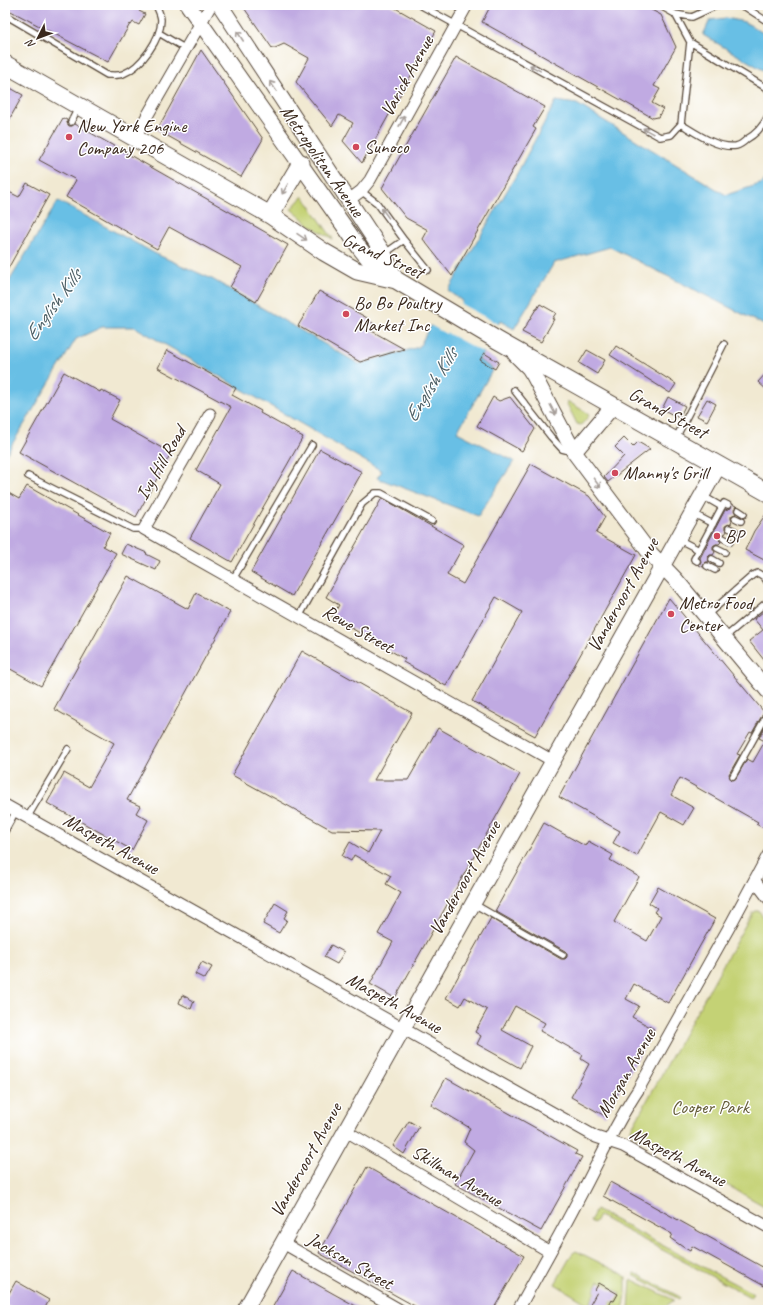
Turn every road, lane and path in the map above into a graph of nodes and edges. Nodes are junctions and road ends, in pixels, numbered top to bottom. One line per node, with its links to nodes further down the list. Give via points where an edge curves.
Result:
1 (156, 5): 15 (lane, via 161,19)
2 (188, 5): 13 (main road, Metropolitan Avenue)
3 (211, 5): 13 (street)
4 (220, 5): 28 (main road, Metropolitan Avenue, one-way to 4)
5 (420, 5): 14 (lane)
6 (467, 5): 14 (street, Varick Avenue)
7 (659, 5): 10 (lane)
8 (718, 5): 10 (lane, via 692,17)
9 (737, 5): 12 (lane, via 745,7)
10 (675, 14): 16 (lane)
11 (5, 15): 15 (lane, via 107,75 123,74 135,66 146,56)
12 (768, 22)
13 (200, 23): 17 (street); 19 (main road, Metropolitan Avenue)
14 (456, 25): 24 (lane, one-way to 14, via 671,135 660,138); 27 (street, Varick Avenue, one-way to 14, via 370,180)
15 (159, 33): 17 (lane)
16 (690, 42): 20 (lane); 24 (lane)
17 (186, 49): 25 (street)
18 (5, 64): 21 (main road, Grand Street)
19 (242, 82): 26 (main road, Metropolitan Avenue); 28 (main road, via 290,134 334,198 340,201)
20 (768, 89)
21 (78, 106): 23 (lane); 25 (main road, Grand Street)
22 (768, 116): 24 (lane, via 752,136 737,146 724,146)
23 (71, 122)
24 (681, 124)
25 (135, 137): 29 (main road, Grand Street)
26 (301, 163): 29 (main road, one-way to 29); 33 (main road, Metropolitan Avenue, via 370,261 380,271)
27 (361, 191): 28 (street, Varick Avenue); 30 (lane, one-way to 27, via 377,203)
28 (349, 200): 31 (main road, Metropolitan Avenue)
29 (270, 215): 33 (main road, Grand Street, one-way to 33, via 357,271)
30 (404, 240): 31 (lane); 32 (lane)
31 (384, 254): 33 (main road, Metropolitan Avenue)
32 (428, 270)
33 (396, 280): 35 (main road, Grand Street)
34 (724, 344): 39 (lane)
35 (506, 346): 37 (main road, Grand Street); 41 (main road, one-way to 41, via 529,368)
36 (514, 390): 41 (lane, via 562,449)
37 (613, 406): 39 (main road, Grand Street); 41 (main road)
38 (210, 414): 54 (street, Ivy Hill Road)
39 (674, 440): 42 (main road, Grand Street)
40 (312, 445): 68 (lane)
41 (574, 452): 65 (main road, one-way to 65)
42 (719, 465): 44 (main road, Grand Street); 45 (main road, Vandervoort Avenue)
43 (28, 476): 54 (lane, via 133,529)
44 (768, 493)
45 (702, 496): 47 (main road, Vandervoort Avenue); 52 (lane, via 724,508)
46 (738, 510): 48 (lane)
47 (692, 513): 52 (lane); 56 (main road, Vandervoort Avenue)
48 (744, 514)
49 (734, 518): 51 (lane)
50 (432, 521): 72 (lane, via 381,494 374,493 362,504)
51 (741, 521)
52 (716, 522): 60 (lane)
53 (729, 528): 55 (lane)
54 (144, 529): 68 (street, Rewe Street)
55 (735, 531)
56 (678, 538): 60 (lane); 65 (main road, Vandervoort Avenue)
57 (723, 538): 58 (lane)
58 (730, 542)
59 (717, 548): 61 (lane)
60 (700, 551): 63 (lane, via 694,559)
61 (725, 552)
62 (712, 559): 64 (lane)
63 (697, 560)
64 (719, 563)
65 (662, 566): 71 (main road); 77 (main road, Vandervoort Avenue)
66 (707, 566): 67 (lane)
67 (715, 570)
68 (233, 580): 72 (street, Rewe Street)
69 (768, 583): 71 (lane, via 758,573 753,575)
70 (768, 601): 73 (lane)
71 (705, 616): 73 (main road)
72 (299, 617): 77 (street, Rewe Street)
73 (724, 638): 74 (main road)
74 (768, 691)
75 (768, 713): 78 (lane)
76 (68, 749): 81 (lane)
77 (553, 761): 86 (main road, Vandervoort Avenue)
78 (734, 776)
79 (5, 805): 80 (street, Maspeth Avenue)
80 (16, 811): 81 (street, Maspeth Avenue); 82 (lane)
81 (28, 818): 88 (street, Maspeth Avenue)
82 (5, 831)
83 (768, 855): 84 (street, Morgan Avenue)
84 (755, 881): 85 (street); 90 (street, Morgan Avenue)
85 (768, 898)
86 (473, 904): 87 (lane); 88 (main road, Vandervoort Avenue)
87 (563, 955)
88 (403, 1029): 89 (main road, Vandervoort Avenue); 90 (street, Maspeth Avenue)
89 (346, 1131): 92 (main road, Vandervoort Avenue); 93 (street, Skillman Avenue)
90 (608, 1142): 91 (street, Maspeth Avenue, via 623,1146); 93 (street, Morgan Avenue)
91 (768, 1226)
92 (283, 1243): 94 (main road, Vandervoort Avenue); 95 (street, Jackson Street)
93 (550, 1252): 96 (street, Morgan Avenue)
94 (245, 1310)
95 (400, 1310)
96 (518, 1310)

